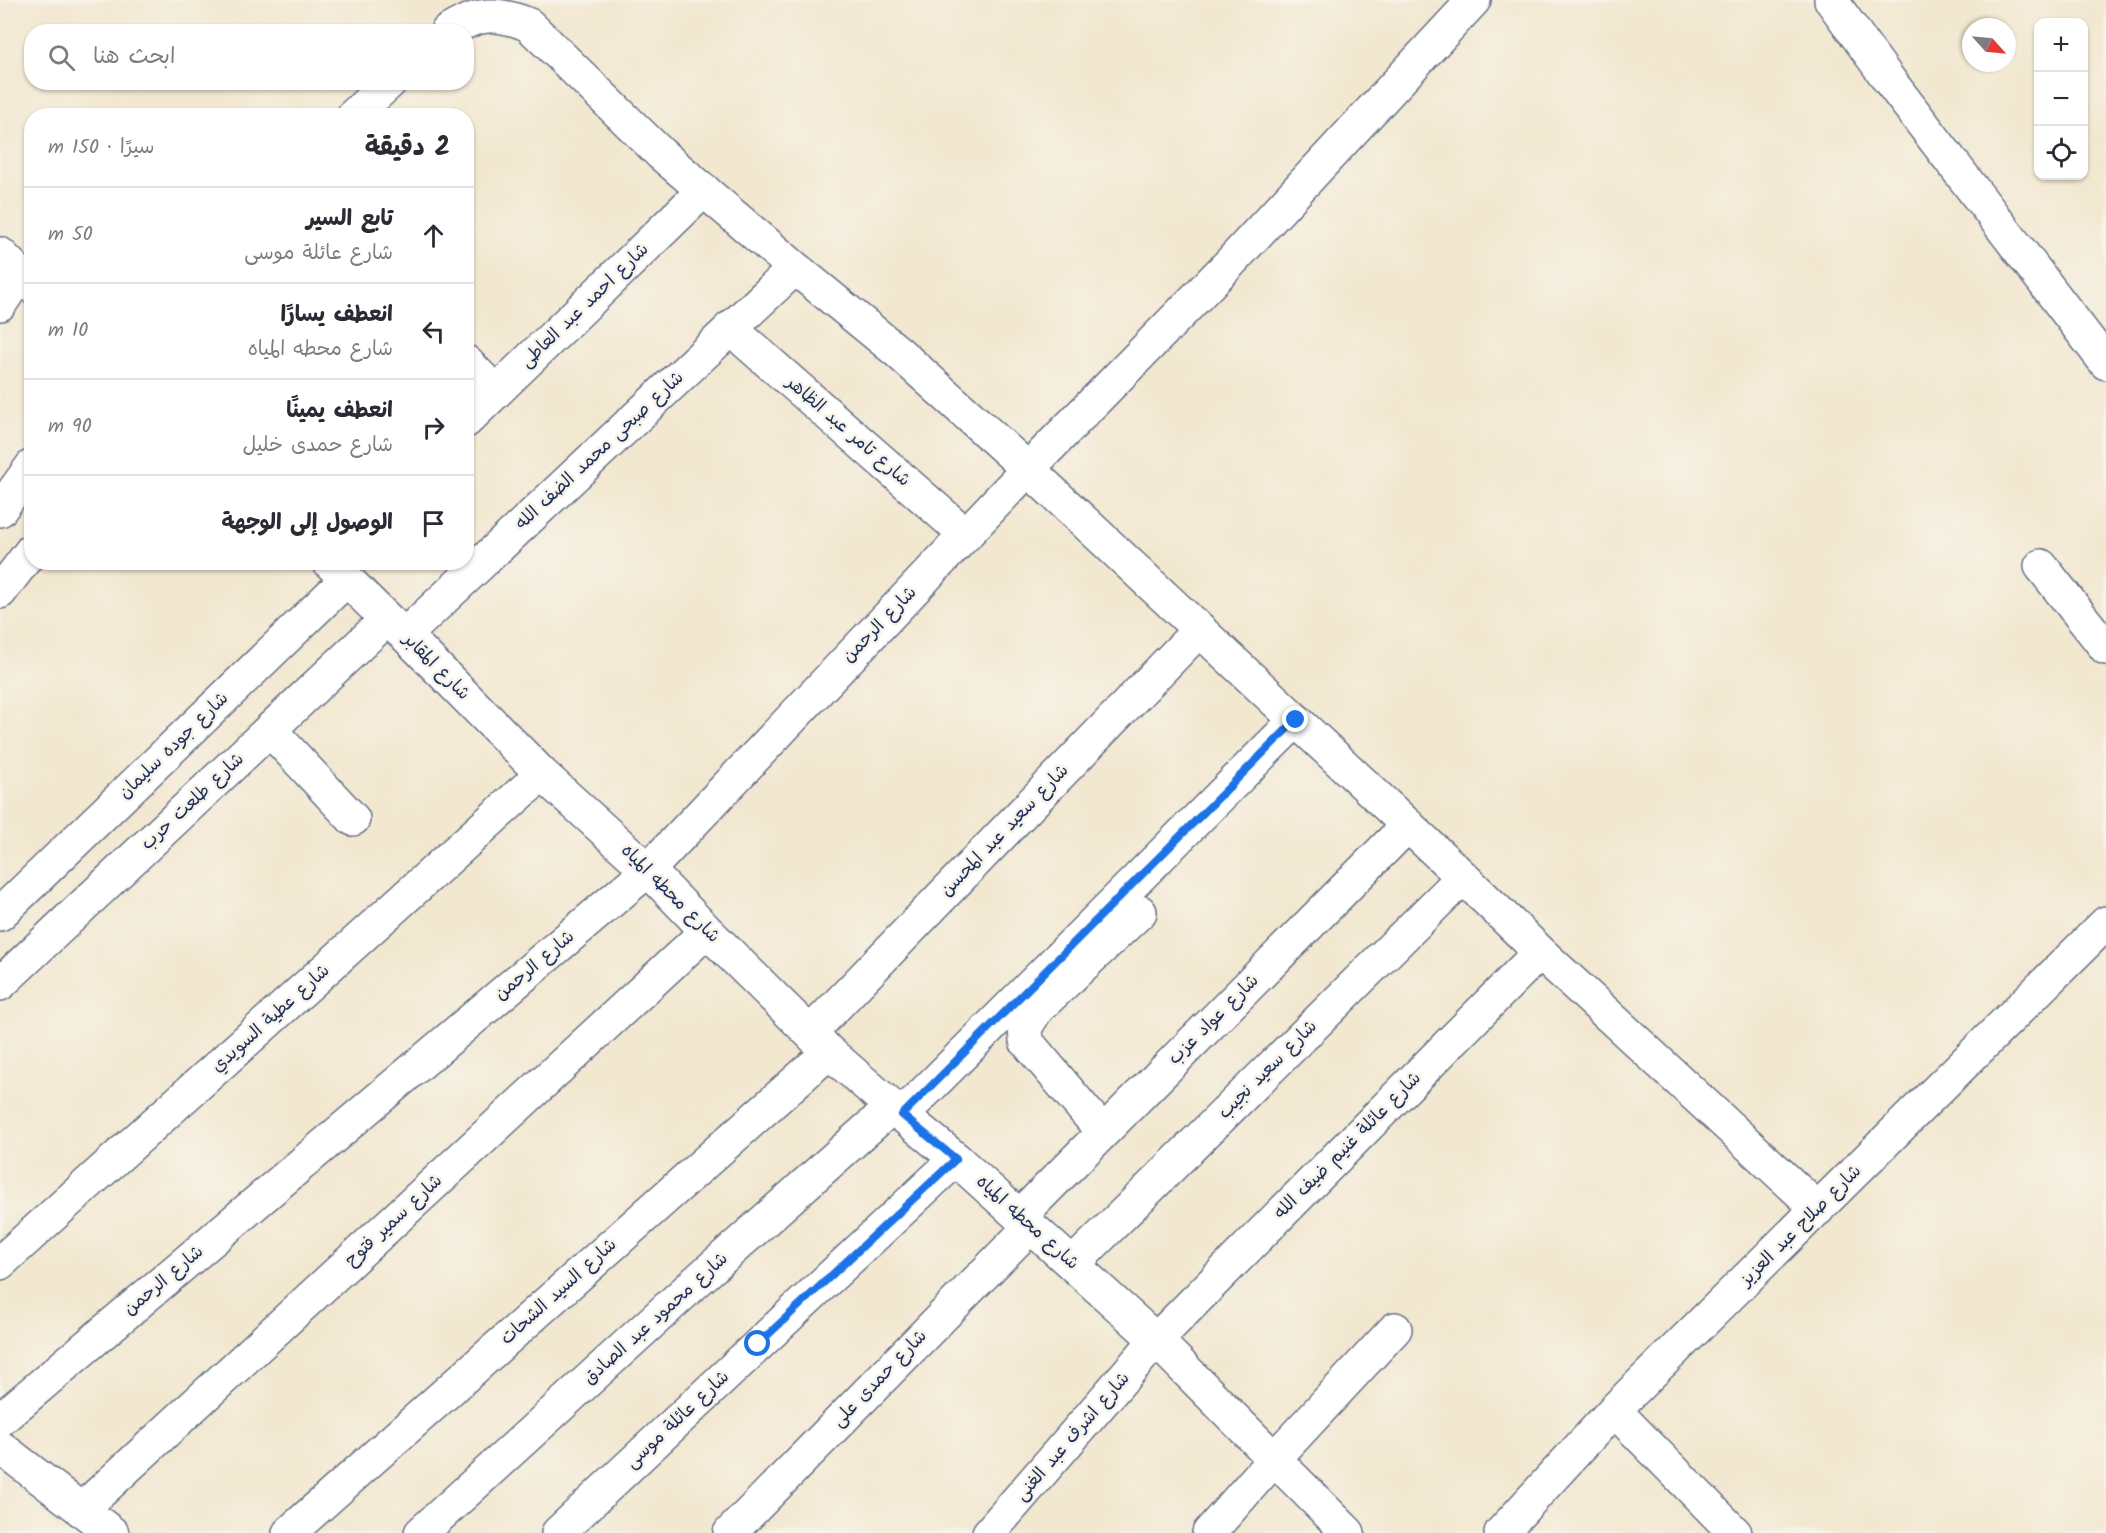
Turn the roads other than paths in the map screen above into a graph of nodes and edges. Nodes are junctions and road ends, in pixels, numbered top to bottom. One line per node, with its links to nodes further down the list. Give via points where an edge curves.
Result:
1 (1474, 0): 15 (street, شارع الرحمن, via 1228,265)
2 (1831, 0): 11 (street)
3 (460, 24): 6 (street, via 487,15 509,16 529,25 661,154)
4 (381, 90): 5 (street)
5 (362, 108)
6 (704, 190): 7 (street); 13 (street, شارع احمد عبد العاطى)
7 (795, 268): 10 (street, شارع صبحى محمد الضف الله); 15 (street, via 898,352)
8 (17, 272): 9 (street)
9 (0, 304)
10 (730, 328): 18 (street, شارع تامر عبد الظاهر); 19 (street, شارع صبحى محمد الضف الله)
11 (2106, 363)
12 (474, 370): 13 (street)
13 (496, 392): 14 (street, شارع احمد عبد العاطى)
14 (474, 413)
15 (1028, 468): 18 (street, شارع الرحمن); 26 (street)
16 (24, 477): 17 (street)
17 (0, 510)
18 (966, 535): 33 (street, شارع الرحمن)
19 (474, 557)
20 (24, 560): 24 (street)
21 (2041, 566): 27 (street)
22 (460, 570): 25 (street, شارع صبحى محمد الضف الله)
23 (338, 571): 25 (street, شارع المقابر); 36 (street, شارع جوده سليمان)
24 (0, 592)
25 (396, 627): 29 (street, شارع طلعت حرب); 30 (street, شارع المقابر)
26 (1200, 629): 28 (street); 41 (street, شارع سعيد عبد المحسن)
27 (2106, 648)
28 (1296, 720): 32 (street); 42 (street, شارع محمود عبد الصادق)
29 (270, 730): 31 (street); 40 (street, شارع طلعت حرب)
30 (542, 774): 33 (street, شارع محطه المياه); 47 (street, شارع عطية السويدي)
31 (353, 819)
32 (1408, 825): 34 (street); 43 (street, شارع عواد عزب)
33 (648, 870): 38 (street, شارع محطه المياه); 52 (street, شارع الرحمن)
34 (1463, 877): 39 (street); 48 (street, شارع سعيد نجيب)
35 (1140, 912): 43 (street, via 1037,1009 1025,1028 1026,1041)
36 (0, 914)
37 (2106, 923): 45 (street, شارع صلاح عبد العزيز)
38 (707, 931): 41 (street, شارع محطه المياه); 55 (street, شارع سمير فتوح)
39 (1540, 952): 45 (street); 50 (street, شارع عائلة غنيم ضيف الله)
40 (0, 984)
41 (820, 1042): 42 (street, شارع محطه المياه); 58 (street, شارع السيد الشحات)
42 (897, 1111): 44 (street, شارع محطه المياه); 59 (street, شارع محمود عبد الصادق, via 689,1288)
43 (1103, 1132): 46 (street, شارع عواد عزب)
44 (956, 1159): 46 (street, شارع محطه المياه); 60 (street, شارع عائلة موسى)
45 (1818, 1209): 51 (street, شارع صلاح عبد العزيز)
46 (1025, 1221): 48 (street, شارع محطه المياه); 61 (street, شارع حمدى على)
47 (0, 1263)
48 (1073, 1264): 50 (street, شارع محطه المياه)
49 (1395, 1329): 54 (street)
50 (1156, 1340): 54 (street, شارع محطه المياه); 62 (street, شارع اشرف عبد الغنى)
51 (1614, 1410): 64 (street, شارع صلاح عبد العزيز); 65 (street)
52 (0, 1420)
53 (0, 1446): 55 (street)
54 (1274, 1459): 56 (street, شارع محطه المياه); 63 (street)
55 (81, 1510): 57 (street)
56 (1331, 1527)
57 (112, 1533)
58 (289, 1533)
59 (421, 1533)
60 (558, 1533)
61 (730, 1533)
62 (989, 1533)
63 (1209, 1533)
64 (1501, 1533)
65 (1735, 1533)

